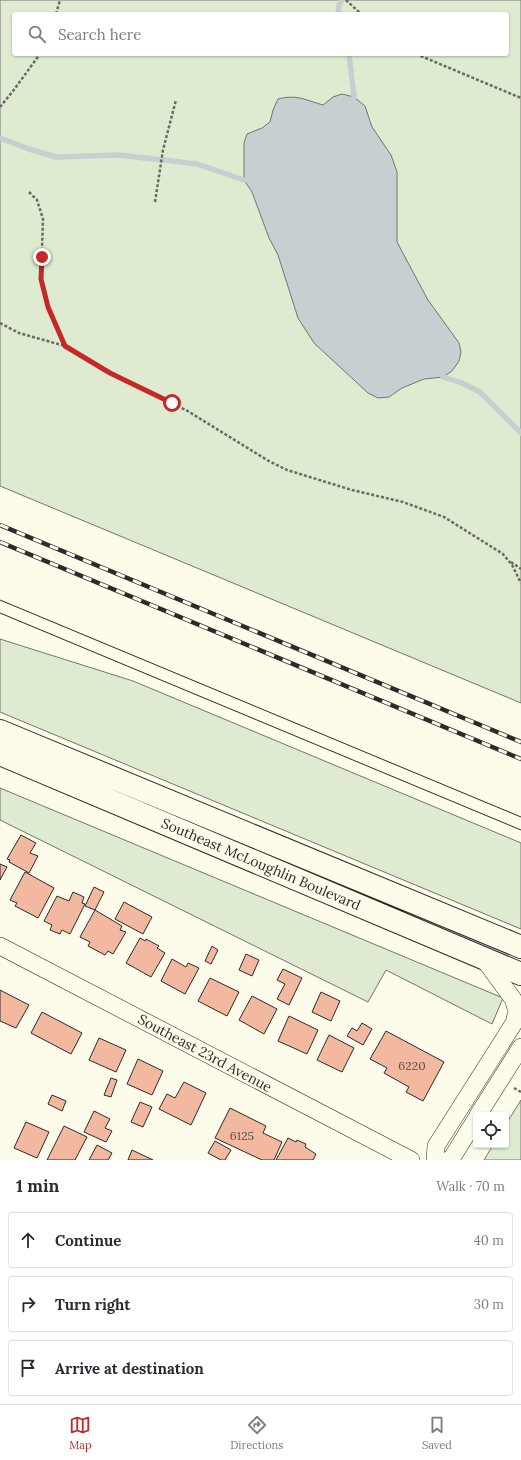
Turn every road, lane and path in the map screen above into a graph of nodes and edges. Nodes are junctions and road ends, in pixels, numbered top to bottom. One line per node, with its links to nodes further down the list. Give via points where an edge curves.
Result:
1 (60, 0): 3 (path)
2 (346, 0): 4 (path)
3 (57, 12)
4 (359, 12)
5 (38, 56): 9 (path)
6 (421, 56): 7 (path)
7 (521, 98)
8 (176, 100): 11 (path, via 164,148)
9 (1, 106)
10 (30, 192): 13 (path, via 37,200 43,219 41,279 48,307)
11 (155, 202)
12 (0, 323): 13 (path, via 19,333)
13 (65, 346): 14 (path, via 136,387 186,410 287,470 403,502 444,517)
14 (507, 559): 15 (path); 16 (path)
15 (521, 569)
16 (521, 583)
17 (0, 731): 20 (highway, Southeast McLoughlin Boulevard)
18 (0, 754): 21 (highway, Southeast McLoughlin Boulevard)
19 (0, 946): 26 (street, Southeast 23rd Avenue)
20 (521, 947)
21 (483, 958): 22 (highway, Southeast McLoughlin Boulevard); 27 (street, via 513,999 517,1011 514,1023 436,1146)
22 (521, 974)
23 (521, 1047): 24 (street)
24 (480, 1112)
25 (473, 1124): 28 (street)
26 (411, 1160)
27 (435, 1160)
28 (449, 1160)

